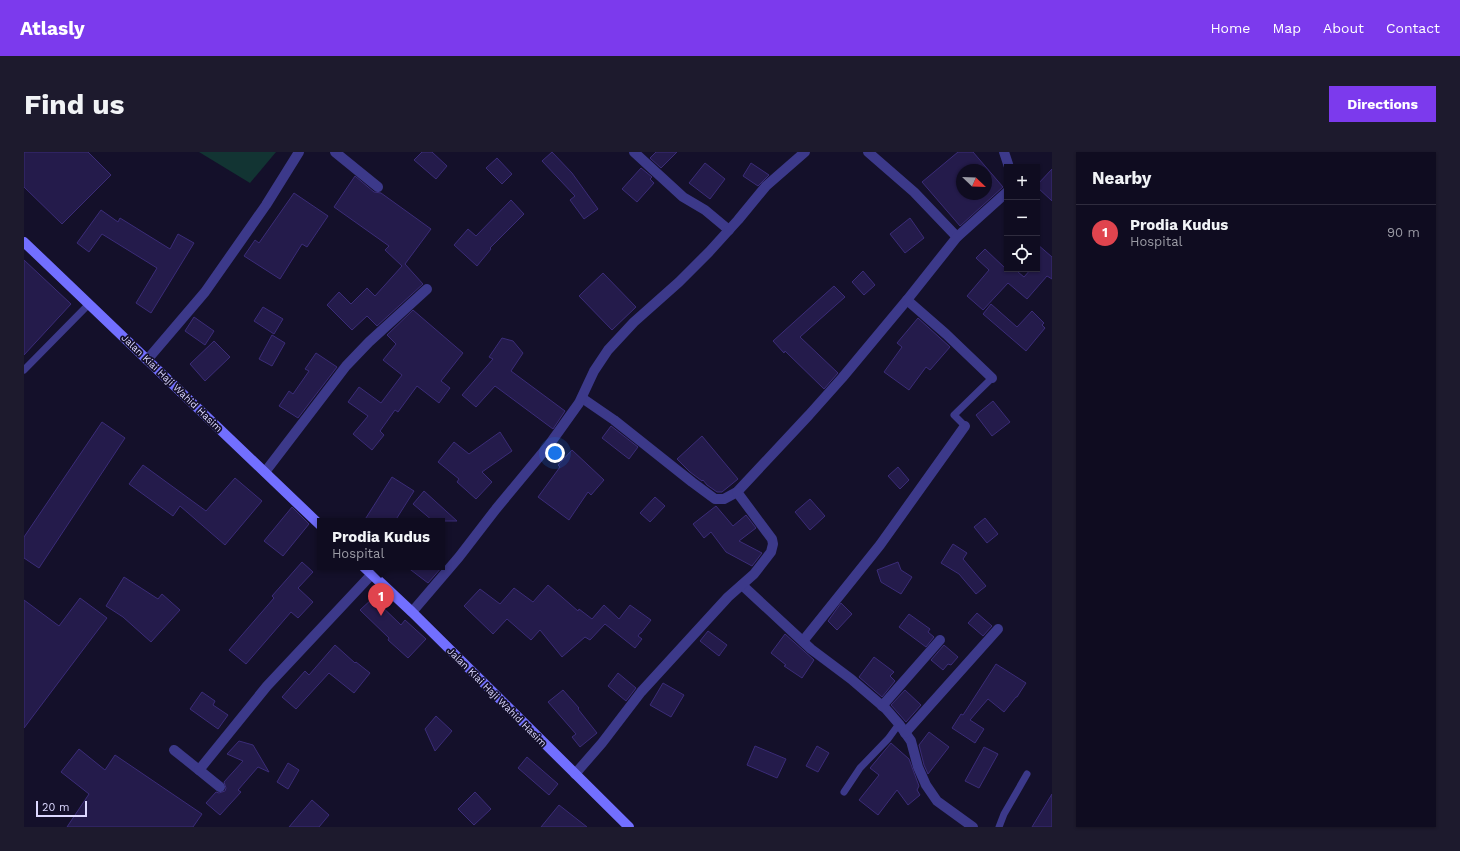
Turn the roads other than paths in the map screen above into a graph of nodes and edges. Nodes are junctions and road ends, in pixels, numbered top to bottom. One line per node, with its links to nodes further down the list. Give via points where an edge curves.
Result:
1 (299, 152): 16 (street, via 266,205 205,292)
2 (335, 152): 8 (street)
3 (634, 152): 10 (street, via 683,197 705,210)
4 (805, 152): 10 (street, via 766,186)
5 (868, 152): 11 (street, via 914,192)
6 (1004, 152): 7 (street)
7 (1008, 164)
8 (378, 187)
9 (1004, 195): 11 (street)
10 (729, 230): 19 (street, via 608,350 594,371)
11 (957, 237): 14 (street)
12 (24, 242): 15 (street, Jalan Kiai Haji Wahid Hasim)
13 (426, 289): 21 (street, via 346,366)
14 (907, 300): 18 (street); 22 (street, via 809,416)
15 (89, 304): 16 (street, Jalan Kiai Haji Wahid Hasim); 17 (lane)
16 (147, 360): 21 (street, Jalan Kiai Haji Wahid Hasim)
17 (24, 370)
18 (992, 378): 20 (lane, via 954,415)
19 (582, 398): 22 (street, via 715,498 724,499); 26 (street, via 549,445)
20 (964, 426): 29 (street, via 880,545)
21 (265, 472): 23 (street, Jalan Kiai Haji Wahid Hasim)
22 (737, 492): 25 (street, via 768,532 773,544 758,569)
23 (317, 522)
24 (368, 570): 26 (street, Jalan Kiai Haji Wahid Hasim); 33 (street, via 267,686)
25 (742, 585): 29 (street); 34 (street, via 723,602 641,692)
26 (412, 612): 34 (street, Jalan Kiai Haji Wahid Hasim)
27 (998, 630): 31 (street)
28 (940, 640): 30 (street)
29 (803, 641): 30 (street)
30 (882, 706): 31 (street)
31 (902, 728): 37 (lane, via 860,768); 39 (street, via 911,741 926,785 937,801)
32 (174, 750): 33 (street)
33 (199, 770): 36 (street)
34 (575, 774): 38 (street, Jalan Kiai Haji Wahid Hasim)
35 (1027, 774): 40 (lane)
36 (220, 787)
37 (844, 792)
38 (629, 827)
39 (973, 827)
40 (999, 827)

